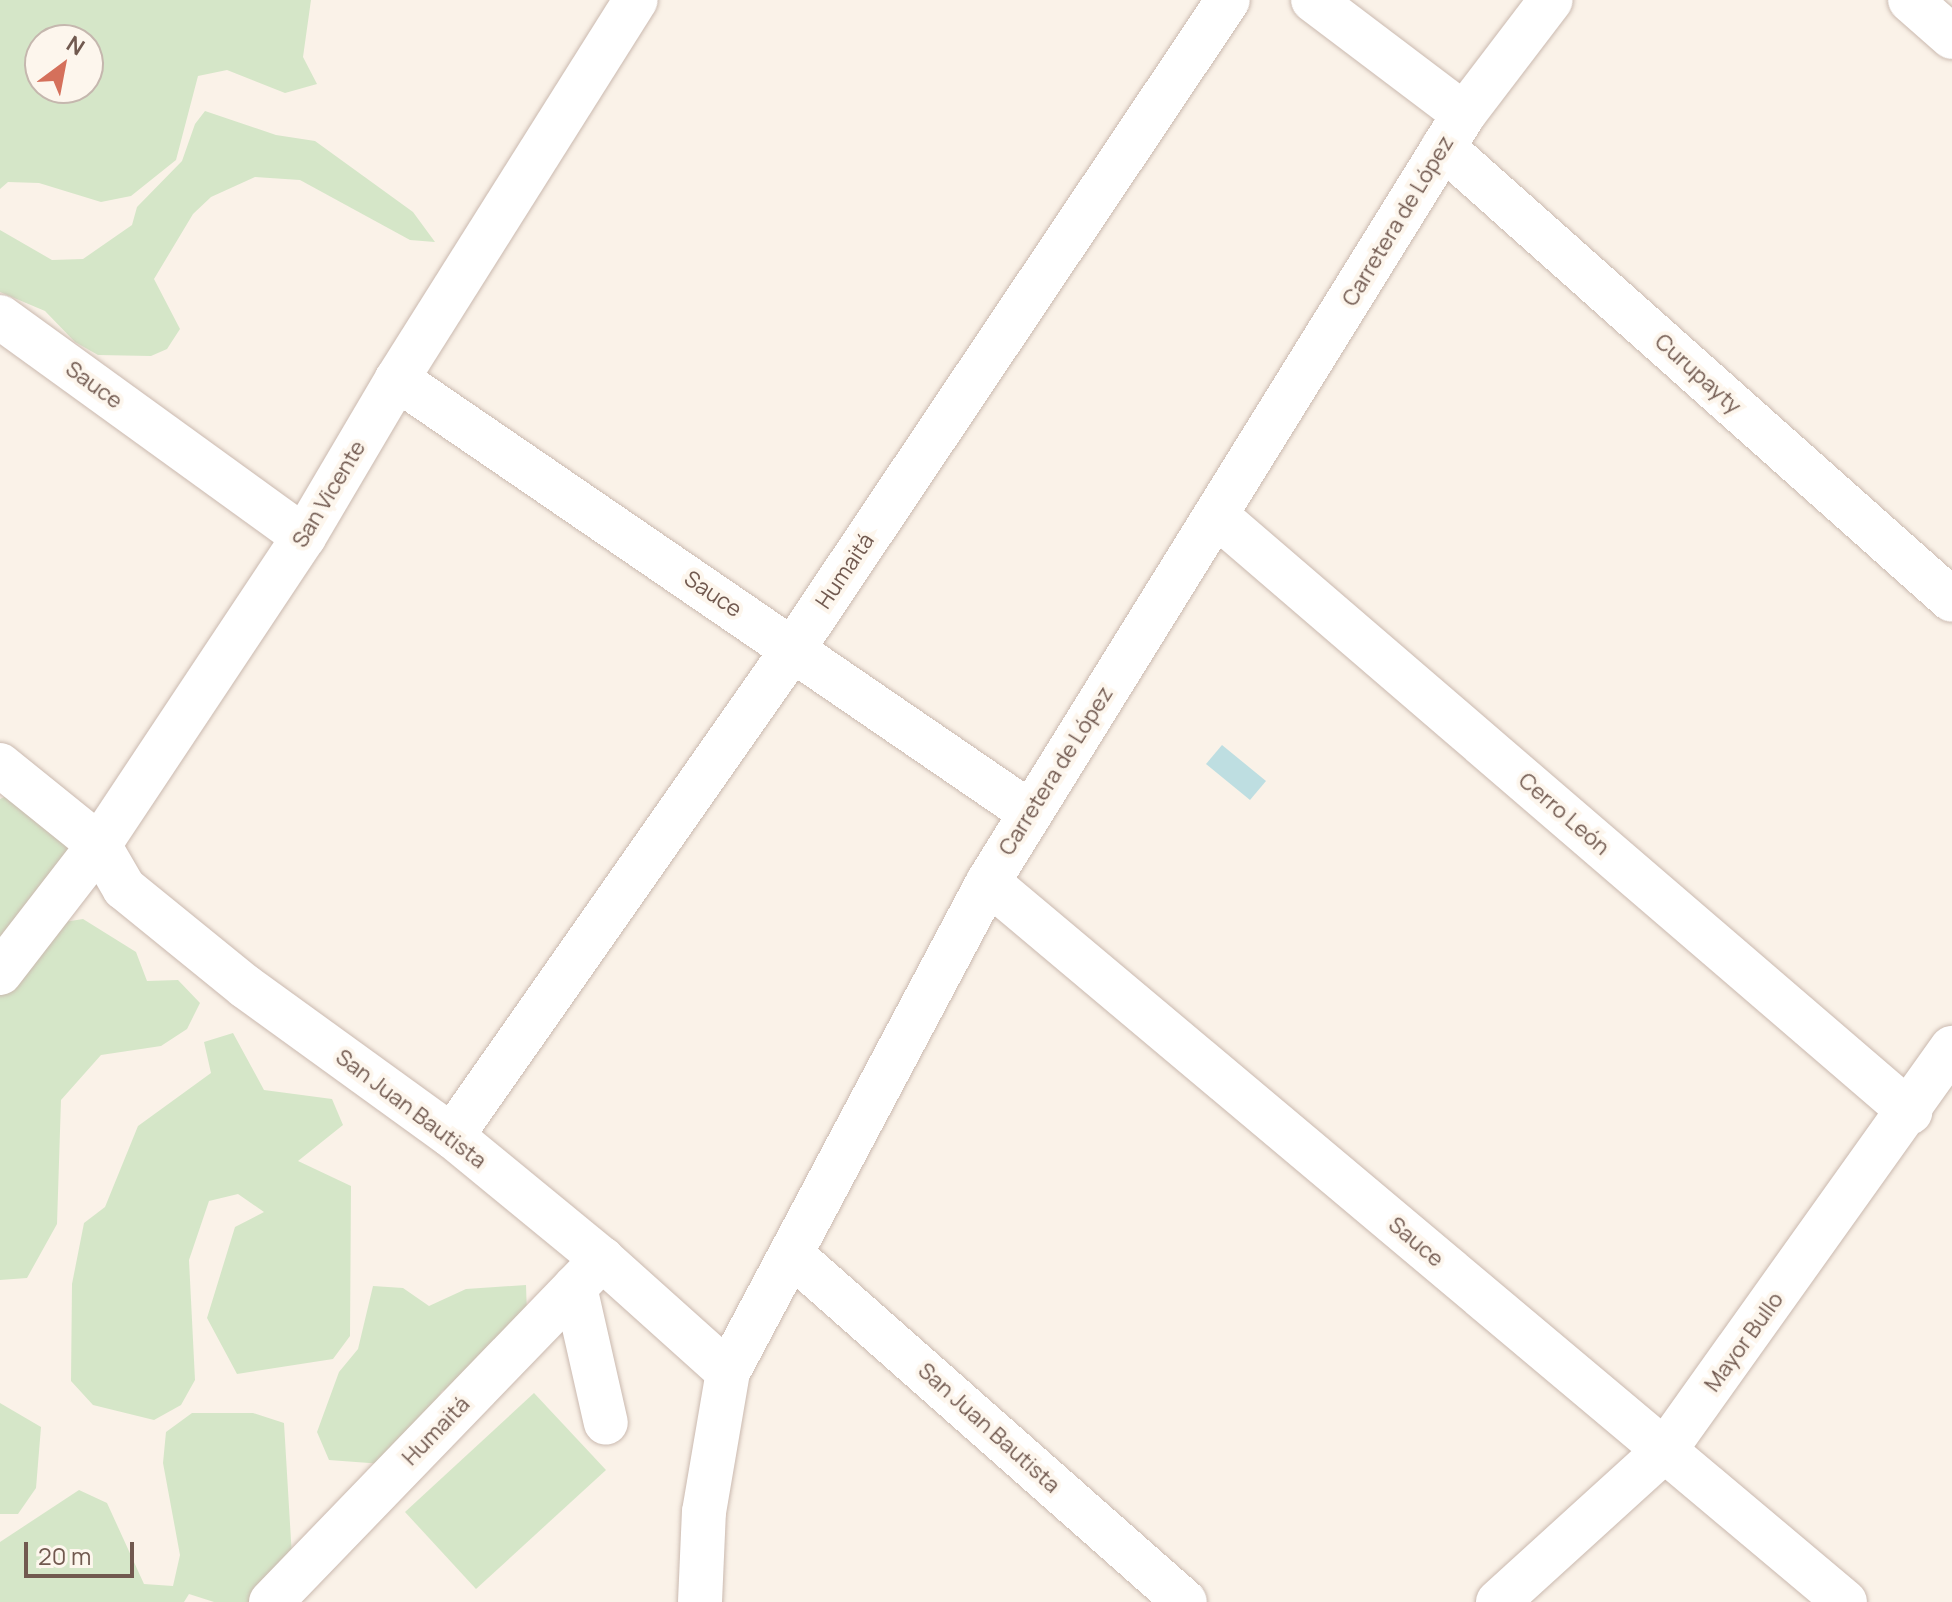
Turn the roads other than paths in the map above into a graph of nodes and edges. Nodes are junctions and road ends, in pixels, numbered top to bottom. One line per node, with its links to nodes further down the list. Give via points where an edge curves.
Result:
1 (636, 0): 9 (street, San Vicente)
2 (1228, 0): 13 (street, Humaitá)
3 (1313, 0): 7 (street, Curupayty)
4 (1551, 0): 7 (street, Carretera de López)
5 (1910, 0): 6 (street)
6 (1952, 37)
7 (1454, 131): 10 (street, Carretera de López); 12 (street, Curupayty)
8 (0, 317): 11 (street, Sauce)
9 (397, 379): 11 (street, San Vicente); 13 (street, Sauce)
10 (1218, 517): 15 (street, Carretera de López); 20 (street, Cerro León)
11 (304, 537): 16 (street, San Vicente)
12 (1952, 600)
13 (793, 649): 15 (street, Sauce); 21 (street, Humaitá)
14 (0, 765): 16 (street)
15 (1028, 811): 17 (street, Carretera de López)
16 (99, 845): 18 (street, San Vicente); 21 (street, San Juan Bautista, via 124,888 246,987)
17 (988, 882): 22 (street, Carretera de López); 26 (street, Sauce)
18 (0, 973)
19 (1952, 1048): 20 (street, Mayor Bullo)
20 (1910, 1112): 26 (street, Mayor Bullo)
21 (452, 1136): 23 (street, San Juan Bautista)
22 (792, 1255): 24 (street, Carretera de López); 29 (street, San Juan Bautista)
23 (588, 1273): 24 (street, San Juan Bautista); 25 (street); 27 (street, Humaitá)
24 (728, 1372): 28 (street, Carretera de López, via 704,1512)
25 (606, 1423)
26 (1665, 1450): 30 (street, Mayor Bullo); 31 (street, Sauce)
27 (271, 1602)
28 (700, 1602)
29 (1185, 1602)
30 (1498, 1602)
31 (1845, 1602)

